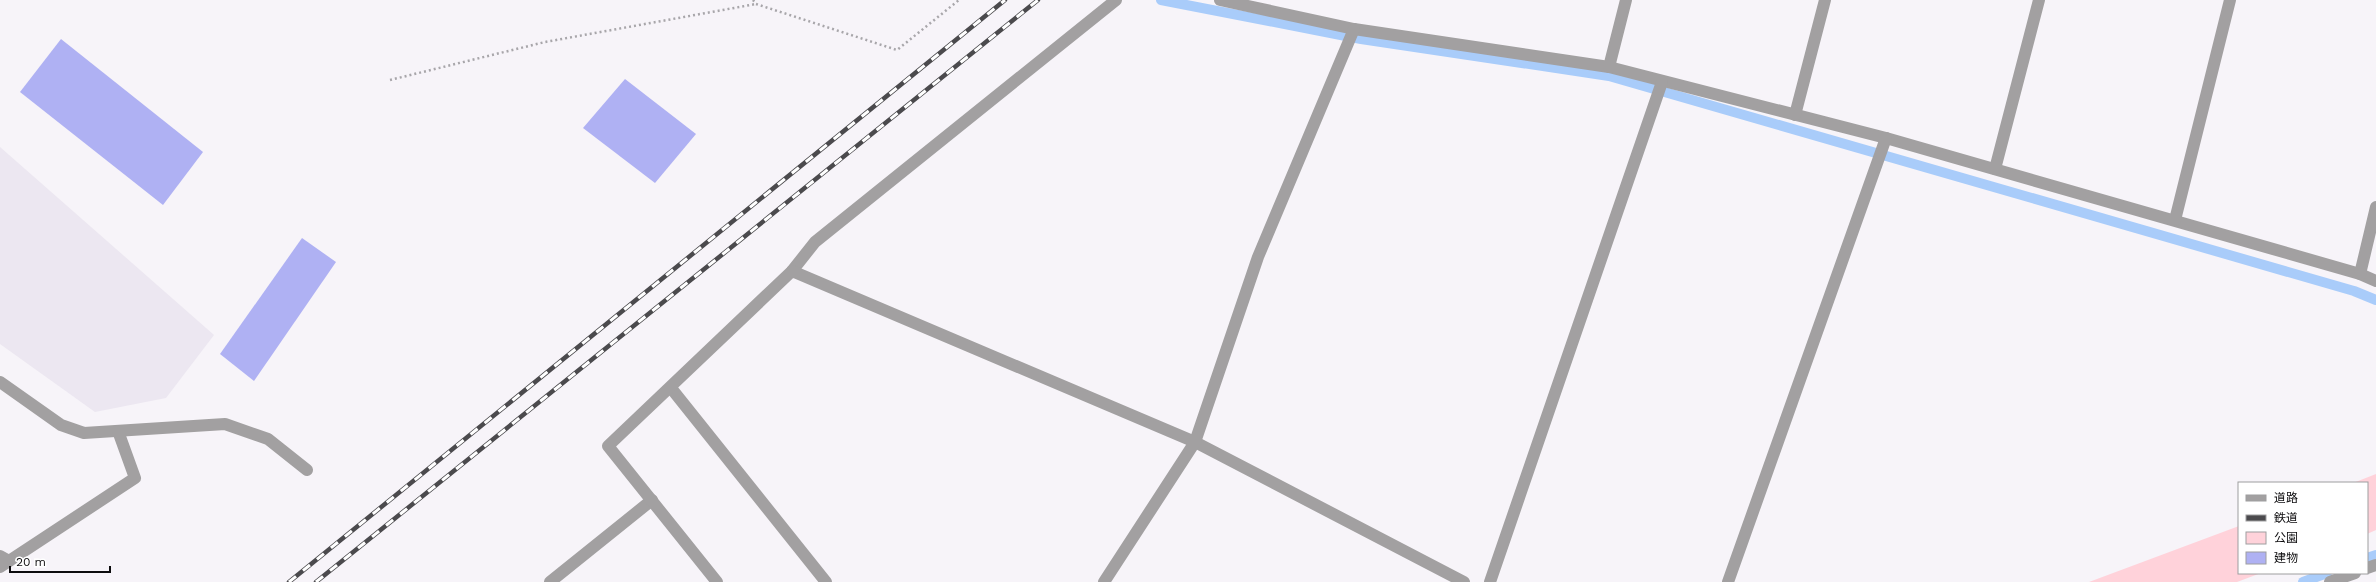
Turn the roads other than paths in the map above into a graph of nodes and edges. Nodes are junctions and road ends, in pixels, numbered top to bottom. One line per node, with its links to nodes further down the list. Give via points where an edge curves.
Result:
1 (1116, 0): 15 (street, via 815,242)
2 (1220, 0): 7 (street)
3 (1626, 0): 8 (street)
4 (1825, 0): 10 (street)
5 (2039, 0): 12 (street)
6 (2230, 0): 14 (street)
7 (1354, 29): 8 (street); 21 (street, via 1258,257)
8 (1609, 67): 9 (street)
9 (1662, 82): 10 (street); 31 (street)
10 (1795, 115): 11 (street)
11 (1886, 138): 12 (street); 32 (street)
12 (1995, 169): 14 (street)
13 (2376, 208): 16 (street)
14 (2175, 220): 16 (street)
15 (792, 271): 19 (street); 21 (street)
16 (2360, 274): 17 (street)
17 (2376, 281)
18 (0, 382): 20 (street, via 61,425 84,433)
19 (671, 388): 23 (street, via 608,446); 28 (street)
20 (118, 431): 22 (street, via 225,424 268,439); 24 (street, via 135,478)
21 (1195, 442): 29 (street); 30 (street)
22 (307, 470)
23 (652, 500): 26 (street); 27 (street)
24 (3, 562)
25 (2352, 574): 33 (street)
26 (550, 582)
27 (717, 582)
28 (826, 582)
29 (1104, 582)
30 (1464, 582)
31 (1490, 582)
32 (1728, 582)
33 (2330, 582)

